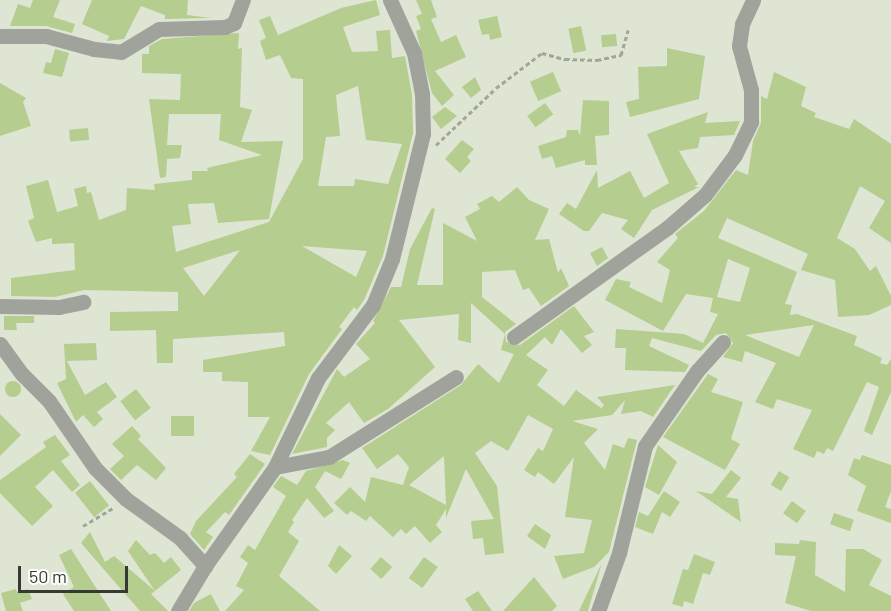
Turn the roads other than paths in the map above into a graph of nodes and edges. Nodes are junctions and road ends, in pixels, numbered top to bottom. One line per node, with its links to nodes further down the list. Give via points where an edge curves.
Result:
1 (243, 0): 4 (street, via 234,23 225,27 159,29 121,52 94,50 46,36)
2 (390, 0): 11 (street, via 416,63 422,94 419,160 392,259 373,305 318,378)
3 (753, 0): 7 (street, via 742,24 739,46 751,90 751,122 735,155 705,195 667,228)
4 (0, 36)
5 (83, 302): 6 (street, via 59,307)
6 (0, 306)
7 (514, 337)
8 (723, 342): 14 (street, via 645,446 619,553)
9 (0, 344): 12 (street, via 49,401 94,468 126,499 180,538)
10 (456, 377): 11 (street, via 329,457)
11 (275, 467): 12 (street)
12 (205, 566): 13 (street)
13 (178, 611)
14 (598, 611)

